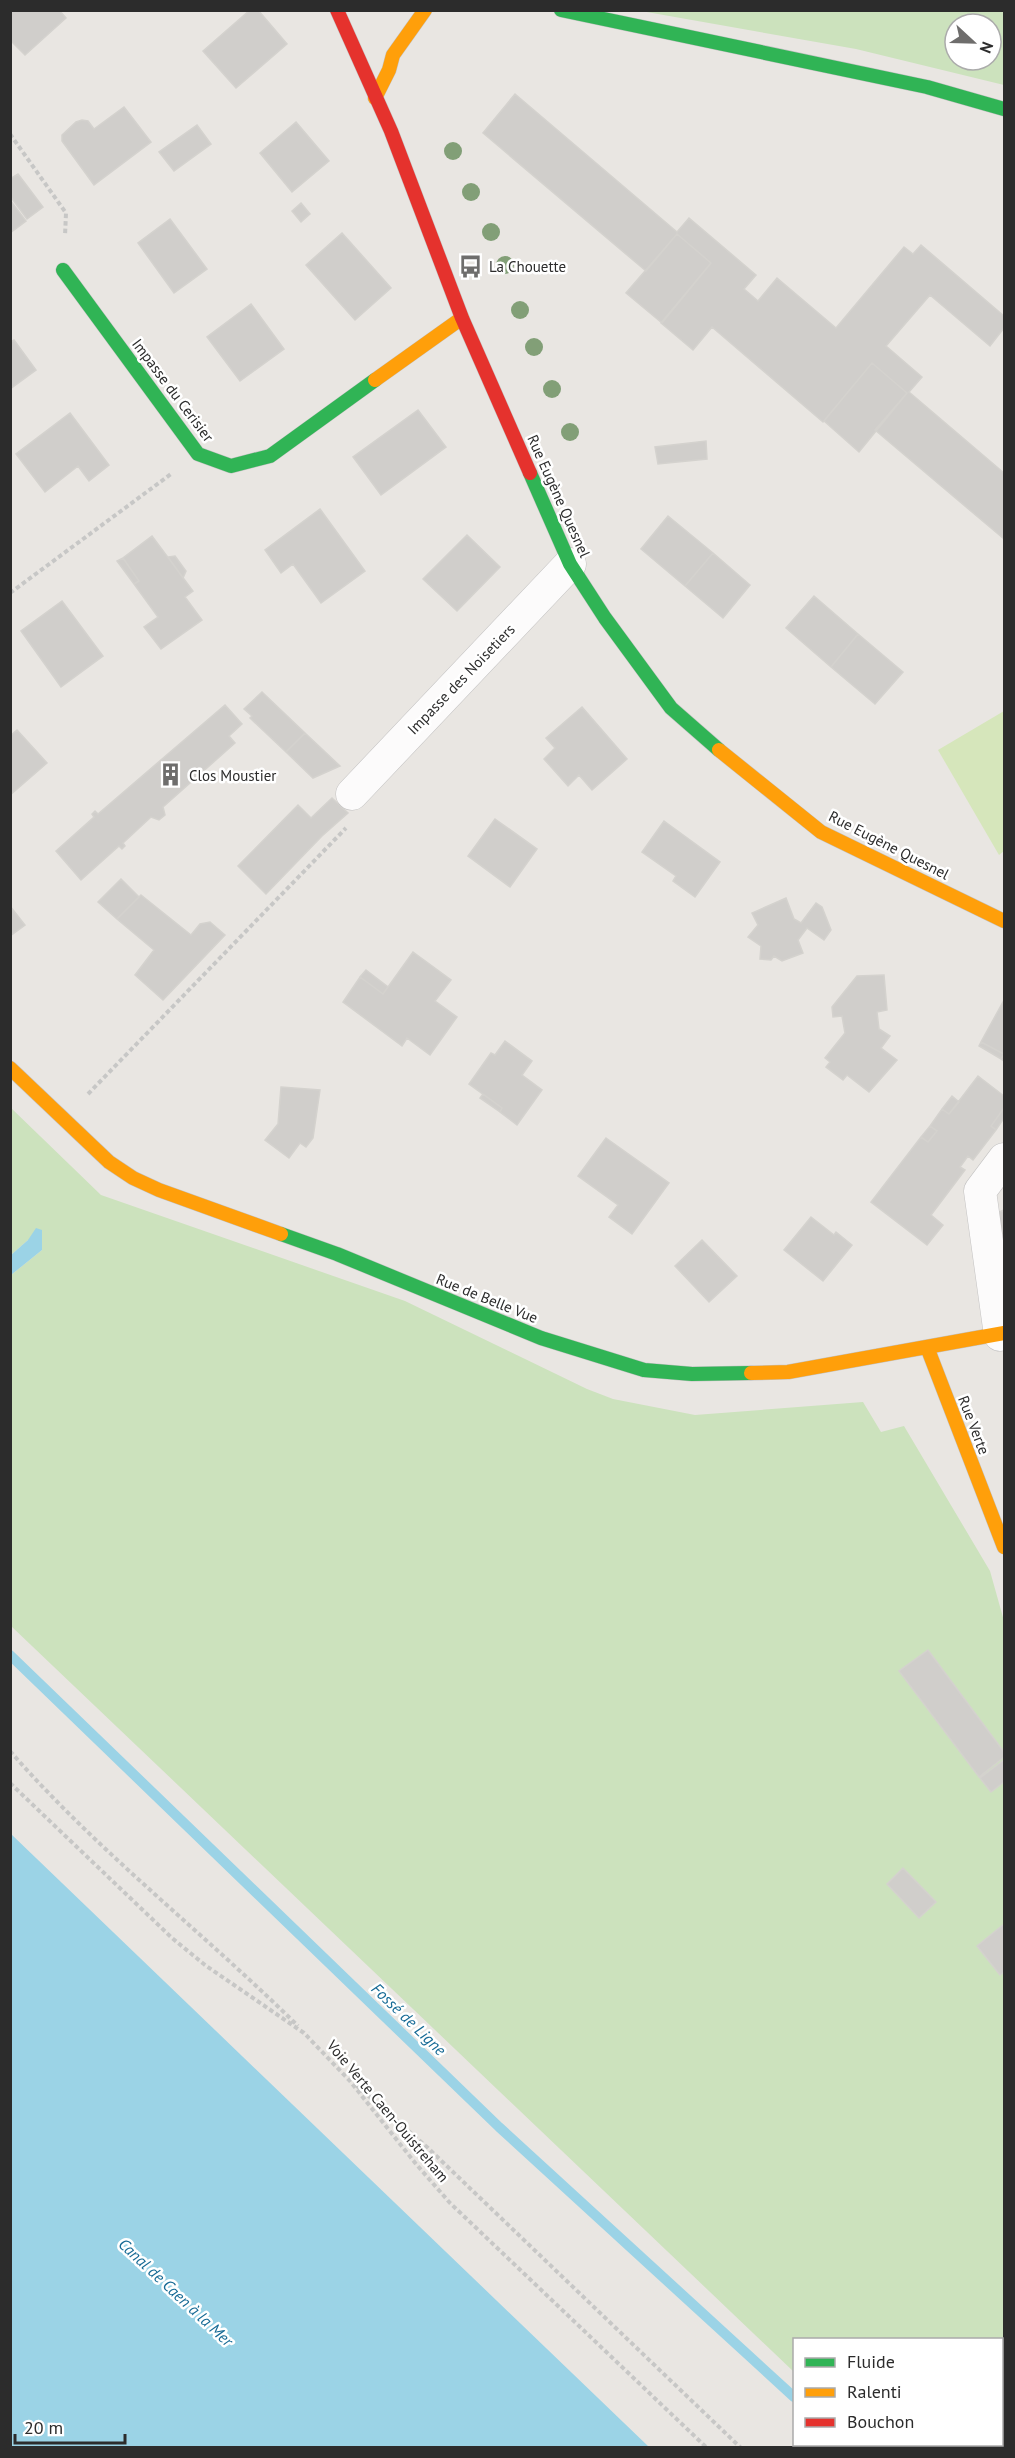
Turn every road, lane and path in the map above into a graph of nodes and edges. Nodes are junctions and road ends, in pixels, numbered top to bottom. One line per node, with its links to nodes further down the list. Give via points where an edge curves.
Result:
1 (337, 10): 4 (street, Rue Eugène Quesnel)
2 (425, 10): 4 (street, via 393,55)
3 (561, 10): 5 (street, via 927,87)
4 (375, 98): 8 (street, Rue Eugène Quesnel)
5 (1005, 109)
6 (10, 134): 7 (path, via 66,213)
7 (63, 270): 9 (street, Impasse du Cerisier)
8 (462, 318): 9 (street, Impasse du Cerisier, via 270,456 231,466); 10 (street, Rue Eugène Quesnel)
9 (198, 454): 11 (path)
10 (570, 564): 12 (street, Impasse des Noisetiers); 13 (street, Rue Eugène Quesnel, via 670,708 750,777 821,832)
11 (10, 593)
12 (352, 794): 15 (path, via 361,812)
13 (1005, 921)
14 (10, 1068): 15 (street, Rue de Belle Vue)
15 (64, 1119): 18 (street, Rue de Belle Vue, via 110,1162 159,1190 337,1254 541,1338 644,1370 692,1374 788,1372)
16 (1005, 1159): 17 (street, via 981,1191)
17 (1002, 1334): 18 (street, Rue de Belle Vue)
18 (927, 1347): 19 (street, Rue Verte)
19 (1005, 1547)
20 (10, 1751): 22 (path, via 50,1797)
21 (10, 1783): 22 (path, Voie Verte Caen-Ouistreham, via 172,1938)
22 (304, 2033): 23 (path, Voie Verte Caen-Ouistreham)
23 (350, 2081): 24 (path, Voie Verte Caen-Ouistreham, via 450,2203); 25 (path, via 428,2148)
24 (707, 2448)
25 (741, 2448)

